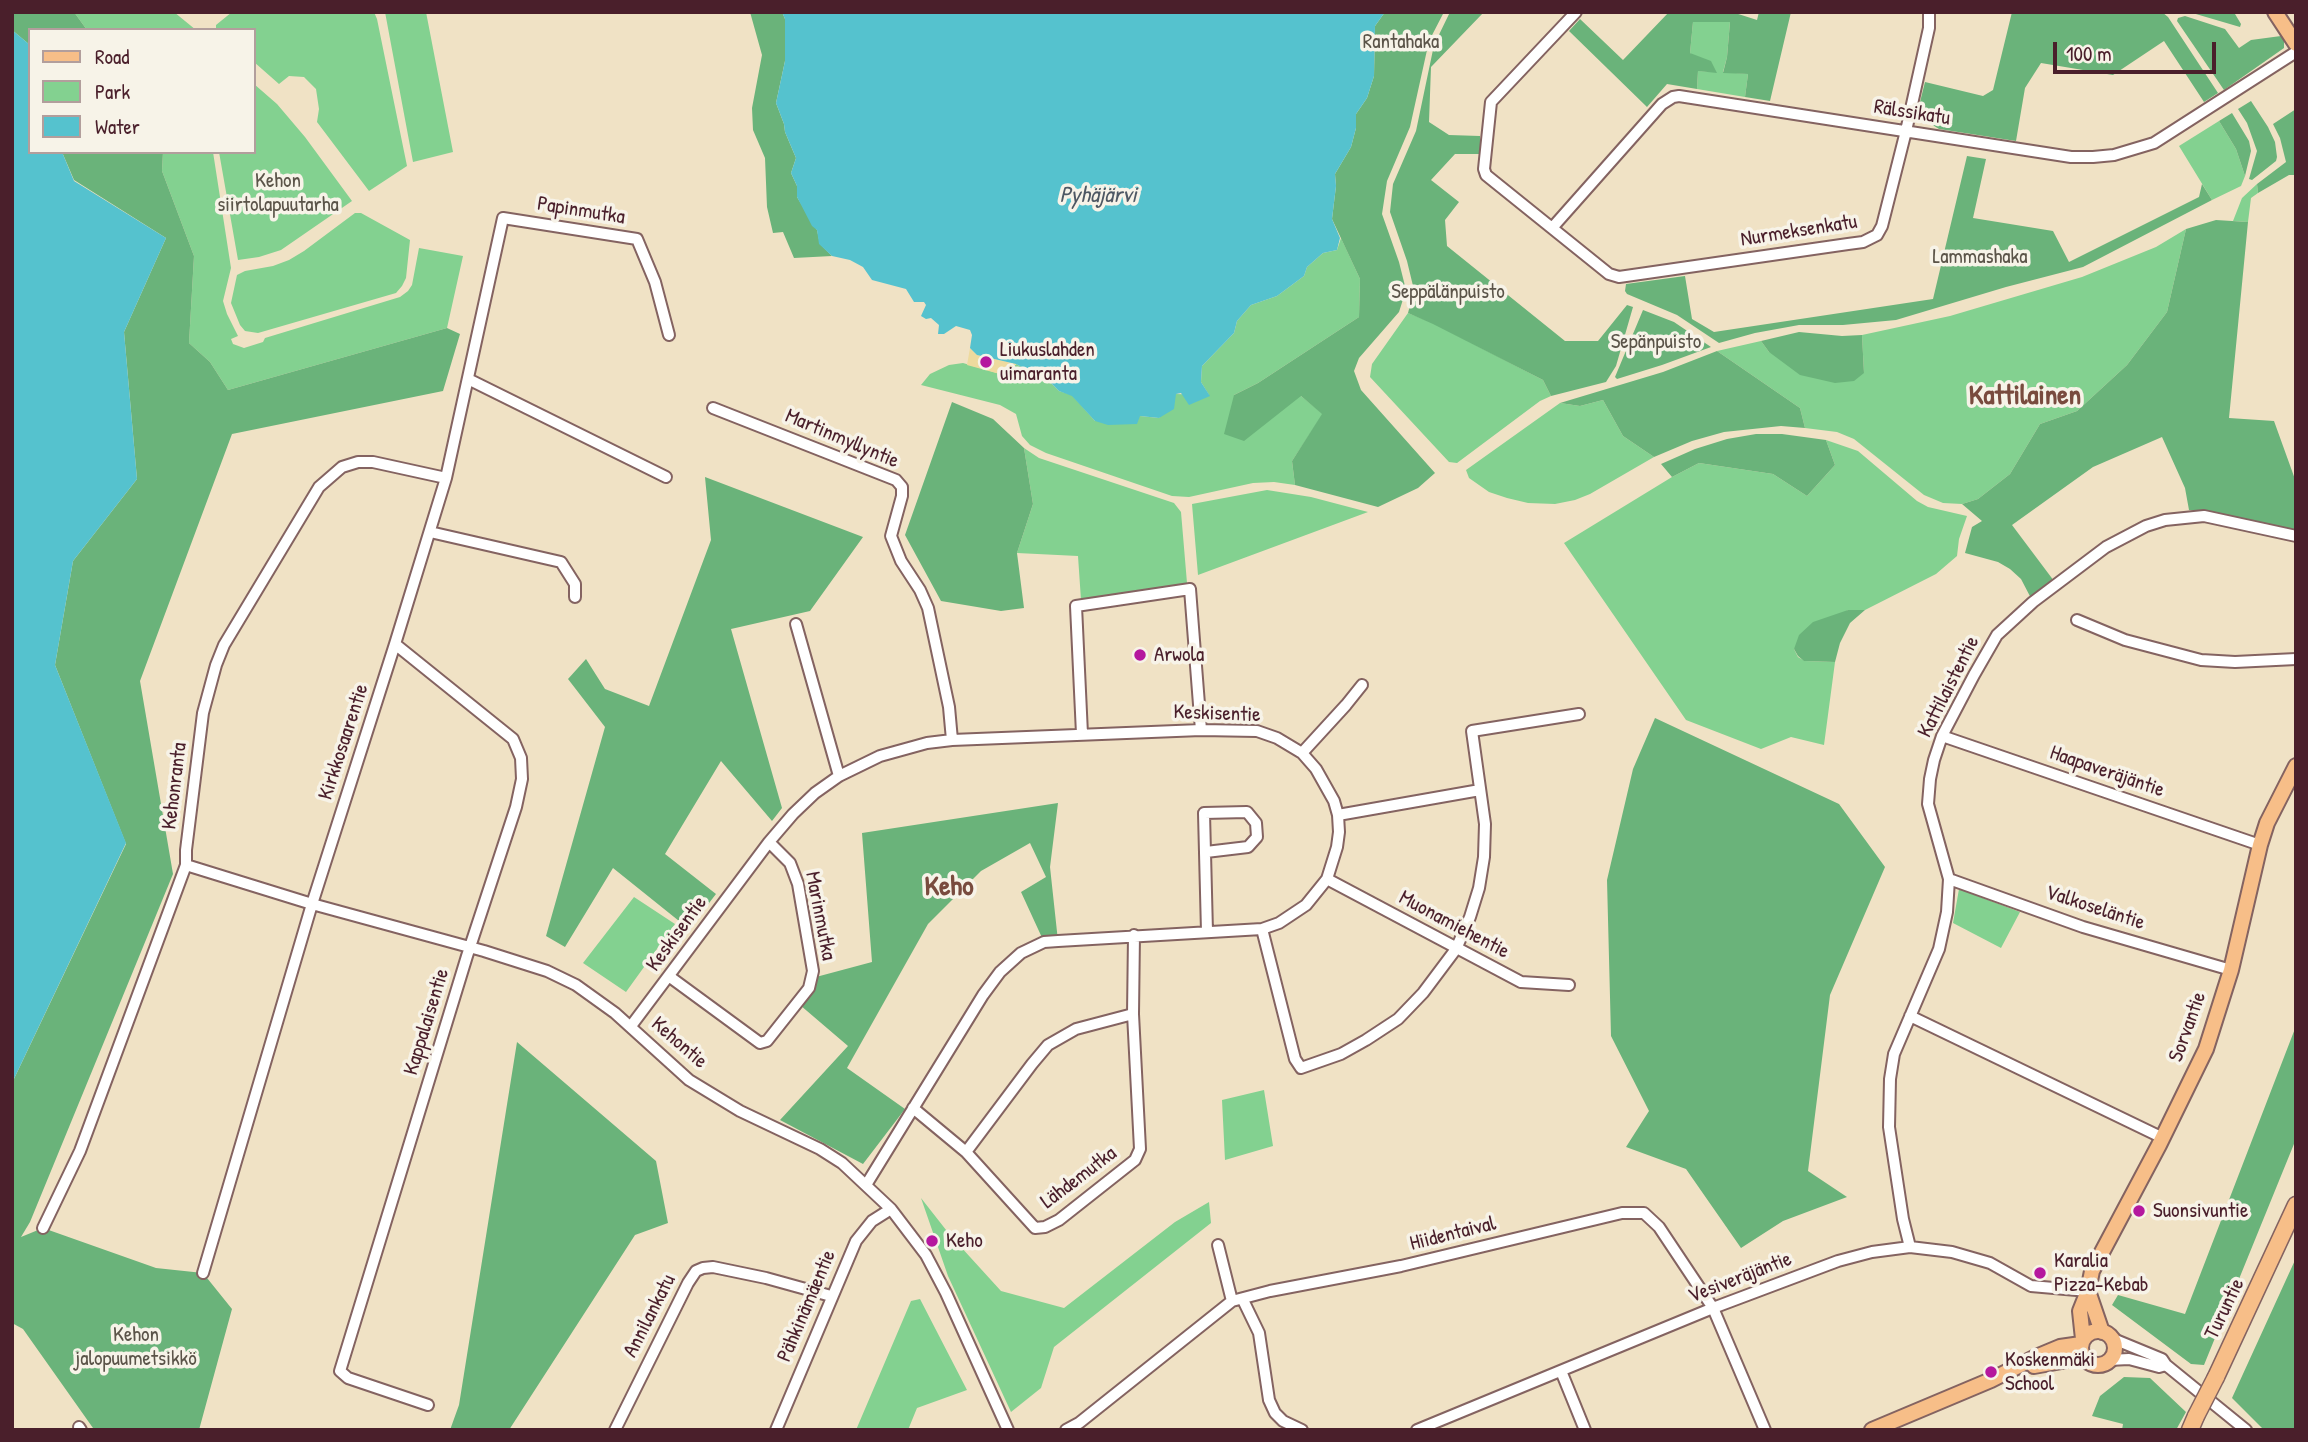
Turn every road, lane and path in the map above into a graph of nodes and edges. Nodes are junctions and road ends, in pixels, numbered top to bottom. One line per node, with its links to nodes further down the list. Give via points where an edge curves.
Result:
1 (1576, 12): 8 (street, via 1491,102 1486,175)
2 (1928, 12): 6 (street, Nurmeksenkatu, via 1929,29)
3 (2275, 12): 4 (main road)
4 (2296, 44)
5 (2296, 52): 6 (street, Rälssikatu, via 2173,133 2114,155 2071,157)
6 (1906, 131): 8 (street, Rälssikatu, via 1673,97); 8 (street, Nurmeksenkatu, via 1882,226 1871,239 1619,277)
7 (503, 218): 9 (street, Papinmutka, via 637,239 655,282); 10 (street, Kirkkosaarentie)
8 (1552, 228)
9 (668, 335)
10 (468, 379): 12 (street); 13 (street, Kirkkosaarentie)
11 (713, 408): 26 (street, Martinmyllyntie, via 896,480 902,487 891,536 928,608)
12 (666, 477)
13 (446, 478): 14 (street, Kirkkosaarentie); 35 (street, Kehonranta, via 358,462 342,467 319,487 216,665 203,713)
14 (430, 532): 16 (street, via 561,562 575,584); 19 (street, Kirkkosaarentie)
15 (2296, 536): 25 (street, Kattilaistentie, via 2204,516 2165,520 2127,535 2033,602 1997,635)
16 (575, 597)
17 (2077, 620): 20 (street, via 2125,640 2201,660)
18 (796, 624): 29 (street)
19 (395, 644): 38 (street, Kirkkosaarentie); 42 (street, Kappalaisentie, via 513,739 521,758 516,807)
20 (2296, 659)
21 (1362, 685): 27 (street)
22 (1579, 714): 30 (street, via 1472,731)
23 (1201, 730): 24 (street, Keskisentie); 24 (street, via 1190,589 1076,606); 27 (street, Keskisentie, via 1257,732)
24 (1082, 734): 26 (street, Keskisentie)
25 (1942, 736): 33 (street, Haapaveräjäntie); 37 (street, Kattilaistentie, via 1928,804)
26 (952, 740): 29 (street, Keskisentie, via 901,749)
27 (1302, 752): 31 (street, Keskisentie, via 1328,788)
28 (2296, 766): 33 (main road, Sorvantie)
29 (839, 776): 32 (street, Keskisentie, via 815,793)
30 (1480, 790): 31 (street); 43 (street, via 1485,824 1479,888)
31 (1338, 816): 36 (street, Keskisentie, via 1337,847)
32 (769, 842): 45 (street, Keskisentie); 45 (street, Marinmutka, via 790,863 798,884 813,971 809,988 768,1041 760,1043)
33 (2260, 845): 44 (main road, Sorvantie)
34 (1206, 852): 34 (street, via 1204,813 1247,812 1256,823 1257,836 1248,847); 40 (street)
35 (186, 865): 38 (street, Kehontie); 56 (street, Kehonranta, via 80,1151)
36 (1327, 879): 39 (street, Keskisentie, via 1306,905); 43 (street, Muonamiehentie)
37 (1949, 879): 44 (street, Valkoseläntie, via 2083,927); 48 (street, Kattilaistentie, via 1939,949)
38 (312, 904): 42 (street, Kehontie); 59 (street, Kirkkosaarentie)
39 (1262, 929): 40 (street, Keskisentie); 43 (street, via 1294,1059 1301,1068 1341,1054 1398,1019)
40 (1208, 932): 41 (street, Keskisentie)
41 (1134, 935): 47 (street, Lähdemutka); 50 (street, Keskisentie, via 1044,943 1010,961 983,995)
42 (471, 948): 49 (street, Kehontie, via 547,971 576,985); 69 (street, Kappalaisentie, via 340,1371 348,1378)
43 (1456, 949): 46 (street, Muonamiehentie, via 1521,982)
44 (2231, 970): 51 (main road, Sorvantie, via 2206,1049)
45 (670, 977): 49 (street, Keskisentie)
46 (1569, 985)
47 (1133, 1013): 52 (street, via 1076,1029 1048,1045); 52 (street, Lähdemutka, via 1140,1128 1135,1160 1059,1220 1035,1228)
48 (1910, 1016): 51 (street); 58 (street, Kattilaistentie, via 1894,1054 1888,1101)
49 (631, 1027): 53 (street, Kehontie, via 689,1080 740,1111 820,1149)
50 (913, 1108): 52 (street, Lähdemutka); 53 (street, Keskisentie)
51 (2163, 1138): 60 (main road, Sorvantie, via 2092,1271)
52 (966, 1152)
53 (866, 1185): 55 (street, Kehontie)
54 (2296, 1205): 70 (highway, Turuntie, bridge)
55 (891, 1209): 61 (street, Pähkinämäentie, via 856,1241); 73 (street, Kehontie, via 935,1270)
56 (43, 1228)
57 (1218, 1245): 62 (street)
58 (1910, 1247): 60 (street, Vesiveräjäntie, via 1990,1263 2031,1286); 63 (street, Vesiveräjäntie, via 1838,1261)
59 (203, 1273)
60 (2088, 1291): 64 (main road); 65 (main road, Sorvantie, via 2080,1311)
61 (831, 1296): 71 (street, Annilankatu, via 713,1267 696,1271); 72 (street, Pähkinämäentie)
62 (1238, 1300): 63 (street, Hiidentaival, via 1622,1213 1644,1213 1659,1227); 74 (street, Hiidentaival); 75 (street, via 1259,1333 1275,1413)
63 (1713, 1308): 68 (street, Vesiveräjäntie); 78 (street, Hiidentaival)
64 (2107, 1335): 65 (main road, via 2092,1332); 66 (main road, via 2114,1352); 67 (street, via 2162,1359)
65 (2083, 1347): 66 (main road, via 2095,1364); 79 (main road, via 1996,1377)
66 (2109, 1360): 67 (street)
67 (2166, 1365): 80 (street)
68 (1561, 1371): 76 (street, Vesiveräjäntie); 77 (street)
69 (428, 1405)
70 (2193, 1423)
71 (615, 1430)
72 (776, 1430)
73 (1008, 1430)
74 (1066, 1430)
75 (1302, 1430)
76 (1417, 1430)
77 (1585, 1430)
78 (1765, 1430)
79 (1872, 1430)
80 (2246, 1430)

